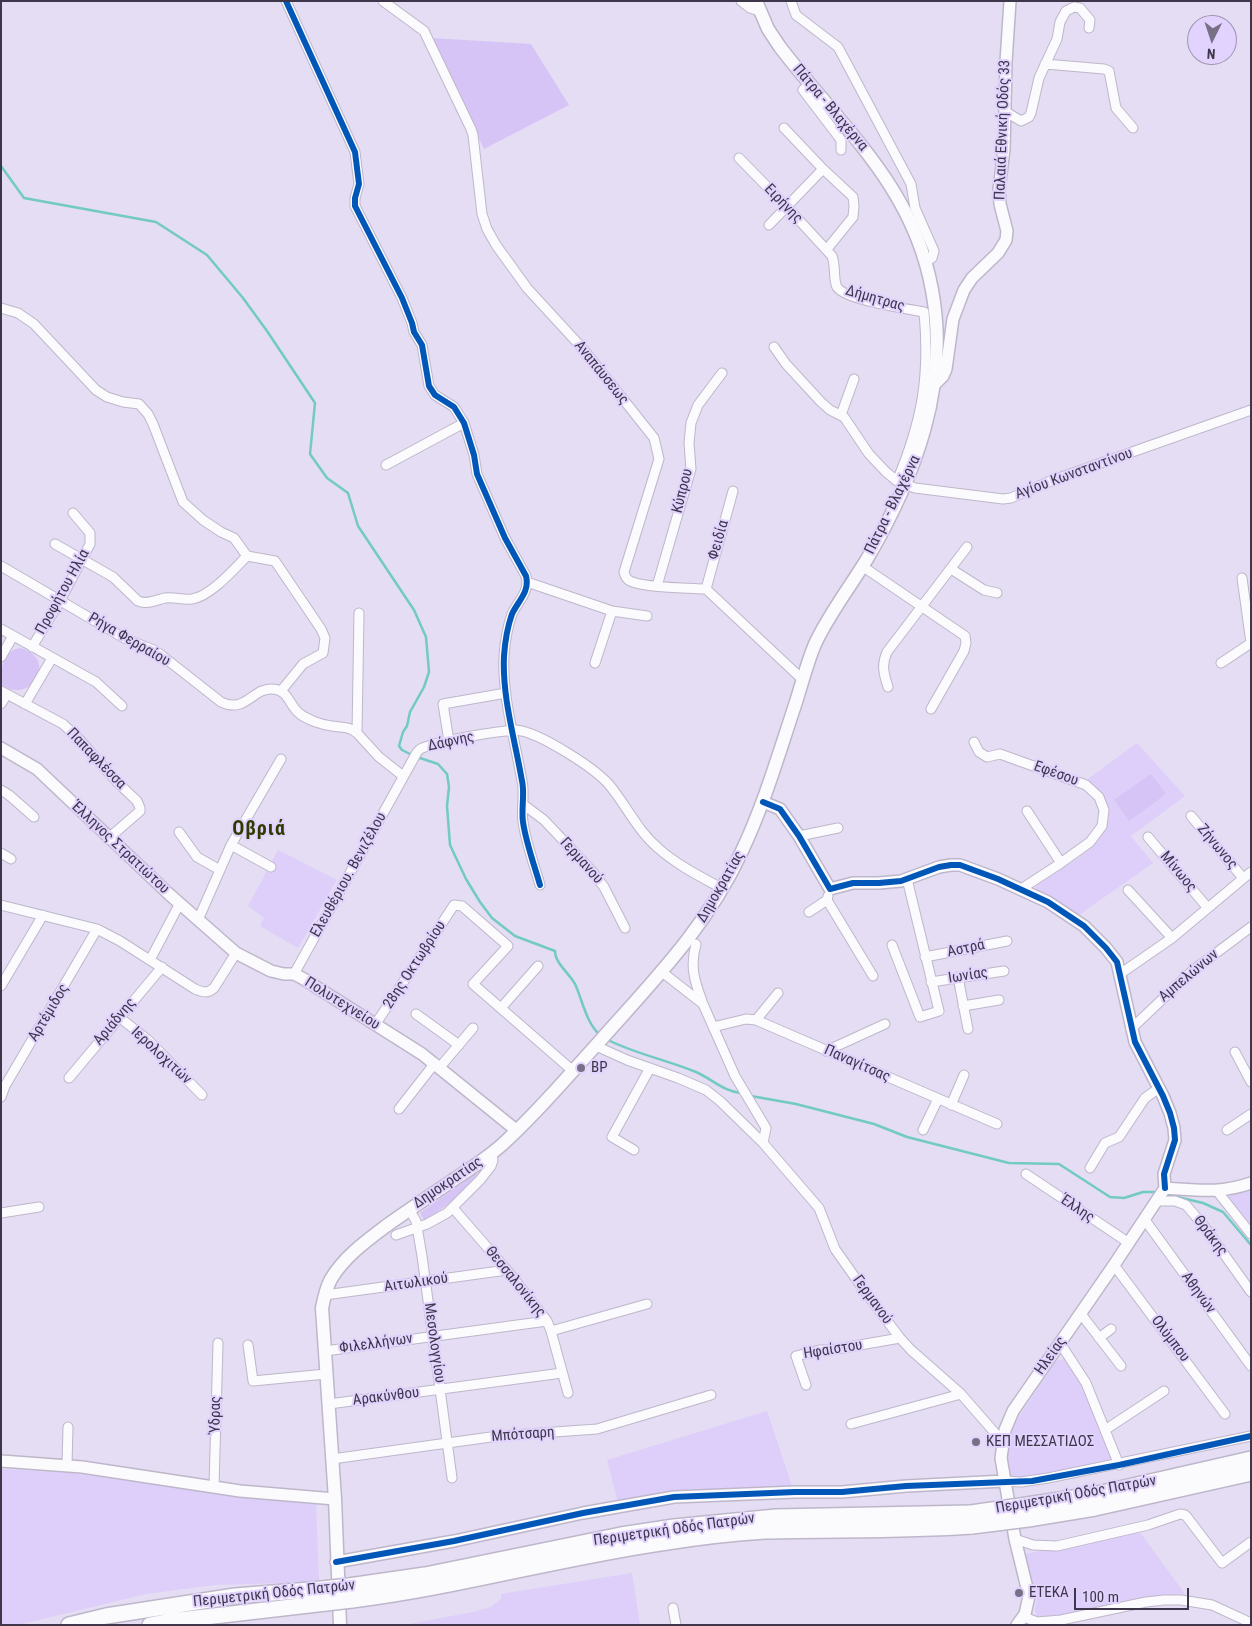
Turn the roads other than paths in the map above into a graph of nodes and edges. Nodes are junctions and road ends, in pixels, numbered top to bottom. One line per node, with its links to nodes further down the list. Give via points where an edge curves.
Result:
1 (286, 1): 27 (street, via 355,152 359,184 355,206 422,344 429,386 434,395 454,407)
2 (383, 1): 41 (street, Αναπάυσεως, via 424,30 470,129 482,214 496,245 527,288 584,350 654,438 659,459 624,572 631,582)
3 (741, 1): 6 (street, via 750,8)
4 (791, 1): 19 (street, via 796,15 838,47 910,184 913,200 934,251 932,258)
5 (1010, 1): 10 (street, Παλαιά Εθνική Οδός 33)
6 (757, 6): 9 (main road, Πάτρα - Βλαχέρνα, via 780,47)
7 (1089, 28): 8 (street, via 1090,20 1080,8 1066,10)
8 (1045, 64): 10 (street, via 1029,117 1021,121); 12 (street, via 1110,71 1116,108)
9 (810, 84): 13 (street, via 803,90 841,140); 19 (main road, Πάτρα - Βλαχέρνα, via 891,185 910,220)
10 (1006, 112): 24 (street, Παλαιά Εθνική Οδός 33, via 1000,190 1006,240 998,254 964,290 953,319 946,369)
11 (784, 128): 15 (street)
12 (1133, 128)
13 (841, 150)
14 (739, 158): 16 (street, Ειρήνης)
15 (823, 169): 16 (street); 18 (street, via 852,197 854,206 853,217)
16 (786, 206): 17 (street); 18 (street, Ειρήνης)
17 (769, 225)
18 (827, 249): 29 (street, Δήμητρας, via 835,264 839,290 859,298 924,312 926,346 922,404)
19 (925, 261): 24 (main road, Πάτρα - Βλαχέρνα, via 935,311)
20 (1, 308): 34 (street, via 18,313 34,324 96,390 115,400 139,404 154,424 183,502 203,520 234,538)
21 (774, 347): 26 (street, Αγίου Κωνσταντίνου, via 821,402)
22 (722, 373): 41 (street, Κύπρου, via 698,405 691,423 691,469)
23 (854, 379): 26 (street)
24 (934, 385): 29 (main road, Πάτρα - Βλαχέρνα, via 922,442)
25 (1251, 410): 29 (street, Αγίου Κωνσταντίνου, via 1011,498 953,494)
26 (841, 415): 29 (street, Αγίου Κωνσταντίνου, via 869,454)
27 (464, 423): 28 (street); 40 (street, via 478,474)
28 (386, 465)
29 (901, 483): 37 (main road, Πάτρα - Βλαχέρνα)
30 (733, 492): 42 (street, Φειδία)
31 (73, 513): 35 (street, Προφήτου Ηλία, via 90,535)
32 (55, 544): 35 (street)
33 (967, 547): 38 (street)
34 (247, 556): 35 (street, via 210,591 195,598 146,602 139,601 116,579); 58 (street, via 275,561 324,634 323,653 303,664)
35 (82, 559): 44 (street, Προφήτου Ηλία)
36 (1, 566): 44 (street, Ρήγα Φερραίου)
37 (862, 566): 45 (street); 56 (main road, Πάτρα - Βλαχέρνα, via 817,641)
38 (951, 568): 43 (street, via 984,590); 45 (street)
39 (1242, 578): 55 (street, via 1251,643)
40 (527, 582): 46 (street); 60 (street, via 507,632)
41 (657, 586): 42 (street, Αναπάυσεως)
42 (706, 589): 56 (street)
43 (997, 593)
44 (60, 601): 51 (street, Προφήτου Ηλία); 58 (street, Ρήγα Φερραίου, via 124,638 156,651 225,704 241,704 263,690)
45 (921, 606): 57 (street, via 887,652 882,669); 64 (street, via 963,633 966,640 964,651)
46 (612, 611): 48 (street); 54 (street)
47 (359, 613): 66 (street)
48 (647, 616)
49 (1, 629): 50 (street)
50 (13, 636): 51 (street); 52 (street)
51 (32, 647): 53 (street)
52 (1, 657)
53 (52, 658): 62 (street); 63 (street, via 99,684)
54 (595, 663)
55 (1221, 663)
56 (803, 680): 73 (main road, Πάτρα - Βλαχέρνα)
57 (888, 687)
58 (281, 691): 66 (street, via 296,711 304,716 329,726 351,728)
59 (4, 693): 61 (street); 62 (street, Παπαφλέσσα)
60 (506, 693): 65 (street); 67 (street, via 443,704)
61 (1, 704)
62 (25, 704): 82 (street, Παπαφλέσσα, via 63,724 137,801 140,812)
63 (122, 706)
64 (931, 709)
65 (513, 730): 67 (street, Δάφνης); 74 (street); 93 (street, via 554,745 598,775 610,785 657,848)
66 (357, 733): 71 (street, via 379,757)
67 (450, 741): 71 (street, Δάφνης, via 419,750)
68 (974, 742): 86 (street, Εφέσου, via 978,752 987,757 1000,754 1086,785 1099,797 1105,815 1102,826 1090,842)
69 (1, 748): 82 (street, Έλληνος Στρατιώτου, via 37,769)
70 (282, 759): 83 (street)
71 (404, 776): 117 (street, Ελευθέριου. Βενιζέλου)
72 (1, 790): 77 (street)
73 (763, 802): 80 (street, via 780,809); 93 (main road, Δημοκρατίας)
74 (524, 805): 92 (street, via 523,824); 104 (street, Γερμανού, via 544,820 592,871)
75 (1027, 811): 86 (street)
76 (1192, 816): 90 (street, Ζήνωνος)
77 (34, 817)
78 (838, 828): 80 (street)
79 (179, 832): 88 (street, via 197,858)
80 (800, 836): 96 (street)
81 (1148, 836): 99 (street, Μίνωος)
82 (110, 837): 97 (street, Έλληνος Στρατιώτου)
83 (231, 844): 87 (street); 88 (street)
84 (1, 853): 85 (street)
85 (11, 859)
86 (1061, 863): 94 (street, Εφέσου)
87 (271, 867)
88 (220, 870): 102 (street)
89 (1251, 872): 90 (street)
90 (1243, 878): 99 (street)
91 (907, 879): 94 (street, via 954,865); 96 (street, via 853,884); 111 (street)
92 (540, 885)
93 (723, 889): 116 (main road, Δημοκρατίας)
94 (1021, 889): 118 (street, via 1084,926 1117,962)
95 (1128, 890): 106 (street)
96 (828, 894): 100 (street); 119 (street)
97 (180, 903): 102 (street, Έλληνος Στρατιώτου); 112 (street)
98 (1, 905): 101 (street)
99 (1207, 907): 106 (street)
100 (809, 912)
101 (43, 915): 105 (street); 122 (street)
102 (198, 920): 110 (street, Έλληνος Στρατιώτου)
103 (1251, 927): 136 (street, Αμπελώνων, via 1192,971)
104 (625, 928)
105 (97, 929): 112 (street); 149 (street, Αρτέμιδος)
106 (1172, 938): 118 (street)
107 (1006, 941): 111 (street, Αστρά)
108 (696, 944): 125 (street, via 694,980)
109 (892, 945): 121 (street, via 920,1017 939,1010)
110 (236, 953): 114 (street, via 215,986 207,992 195,989); 117 (street, Πολυτεχνείου, via 271,971)
111 (925, 957): 121 (street)
112 (150, 960): 114 (street)
113 (538, 966): 127 (street)
114 (162, 967): 129 (street, Αριάδνης)
115 (1004, 970): 120 (street, Ιωνίας)
116 (662, 972): 125 (street); 137 (main road, Δημοκρατίας)
117 (294, 974): 132 (street, Πολυτεχνείου)
118 (1120, 974): 136 (street)
119 (873, 976)
120 (958, 977): 121 (street, Ιωνίας); 126 (street)
121 (931, 982)
122 (1, 986)
123 (778, 992): 130 (street)
124 (999, 1000): 126 (street)
125 (703, 1004): 133 (street)
126 (963, 1006): 135 (street)
127 (501, 1008): 132 (street, 28ης Οκτωβρίου, via 473,984 508,946 462,906 454,905); 143 (street)
128 (416, 1014): 138 (street)
129 (119, 1018): 145 (street, Αριάδνης); 148 (street, Ιερολοχιτών, via 148,1040)
130 (756, 1020): 133 (street, Παναγίτσας, via 746,1019); 139 (street, Παναγίτσας)
131 (885, 1024): 139 (street)
132 (376, 1025): 141 (street, Πολυτεχνείου)
133 (713, 1027): 158 (street, via 744,1094 766,1128)
134 (473, 1028): 138 (street)
135 (968, 1029)
136 (1131, 1029): 147 (street)
137 (601, 1040): 142 (street, Γερμανού); 143 (main road, Δημοκρατίας)
138 (459, 1045): 141 (street)
139 (826, 1050): 150 (street, Παναγίτσας)
140 (1234, 1052): 146 (street)
141 (438, 1065): 152 (street); 155 (street, Πολυτεχνείου)
142 (650, 1068): 158 (street, Γερμανού, via 710,1093); 159 (street, via 612,1137)
143 (573, 1071): 155 (main road, Δημοκρατίας)
144 (964, 1075): 151 (street)
145 (69, 1078)
146 (1251, 1082)
147 (1159, 1088): 161 (street, via 1145,1098 1119,1137 1105,1144); 165 (street, via 1174,1132 1174,1148)
148 (202, 1095)
149 (1, 1097)
150 (938, 1099): 151 (street, Παναγίτσας); 156 (street)
151 (951, 1105): 154 (street, Παναγίτσας)
152 (399, 1109)
153 (1251, 1114): 157 (street)
154 (997, 1124)
155 (516, 1130): 160 (main road, Δημοκρατίας)
156 (923, 1130)
157 (1228, 1130)
158 (763, 1143): 186 (street, Γερμανού, via 816,1204 835,1249)
159 (634, 1150)
160 (491, 1153): 167 (street, via 491,1166); 168 (main road, Δημοκρατίας)
161 (1090, 1168)
162 (1026, 1174): 174 (street, Έλλης)
163 (1251, 1183): 164 (street)
164 (1217, 1191): 165 (street); 172 (street)
165 (1162, 1194): 170 (street, Ηλείας); 178 (street, Θράκης, via 1186,1205)
166 (39, 1206): 169 (street)
167 (453, 1208): 171 (street); 176 (street, Θεσσαλονίκης)
168 (409, 1209): 171 (street, Μεσολογγίου); 179 (main road, Δημοκρατίας, via 351,1255 332,1277)
169 (1, 1213)
170 (1144, 1220): 174 (street, Ηλείας); 193 (street, Αθηνών)
171 (417, 1228): 173 (street); 177 (street, Μεσολογγίου)
172 (1251, 1234)
173 (396, 1235)
174 (1128, 1244): 175 (street, Ηλείας)
175 (1114, 1265): 181 (street, Ηλείας); 203 (street, Ολύμπου)
176 (506, 1270): 177 (street, Αιτωλικού); 182 (street, Θεσσαλονίκης)
177 (426, 1281): 179 (street, Αιτωλικού); 185 (street, Μεσολογγίου)
178 (1251, 1292)
179 (325, 1295): 191 (main road, Δημοκρατίας, via 322,1308)
180 (647, 1304): 184 (street)
181 (1081, 1314): 187 (street); 189 (street, Ηλείας)
182 (546, 1321): 184 (street, Θεσσαλονίκης); 185 (street, Φιλελλήνων)
183 (1111, 1329): 187 (street)
184 (551, 1331): 194 (street, Θεσσαλονίκης)
185 (434, 1336): 191 (street, Φιλελλήνων); 197 (street, Μεσολογγίου)
186 (900, 1338): 196 (street, Ηφαίστου, via 796,1356); 200 (street, Γερμανού)
187 (1099, 1338): 192 (street)
188 (218, 1343): 218 (street, Ύδρας)
189 (1060, 1343): 206 (street, via 1086,1382); 208 (street, Ηλείας, via 1013,1410)
190 (248, 1345): 195 (street, via 253,1381)
191 (325, 1351): 195 (main road, Δημοκρατίας)
192 (1121, 1366)
193 (1251, 1366)
194 (562, 1373): 197 (street, Αρακύνθου); 199 (street, Θεσσαλονίκης)
195 (326, 1374): 202 (main road, Δημοκρατίας)
196 (806, 1385)
197 (441, 1390): 202 (street, Αρακύνθου); 209 (street, Μεσολογγίου)
198 (1164, 1392): 206 (street)
199 (568, 1394)
200 (961, 1394): 204 (street); 208 (street, Γερμανού)
201 (711, 1395): 209 (street, Μπότσαρη, via 597,1430 498,1436)
202 (329, 1404): 210 (main road, Δημοκρατίας)
203 (1225, 1414)
204 (852, 1424)
205 (68, 1427): 214 (street)
206 (1106, 1430): 213 (street)
207 (1251, 1436): 213 (street)
208 (1002, 1441): 217 (street, Ηλείας)
209 (448, 1443): 210 (street, Μπότσαρη); 216 (street, Μεσολογγίου)
210 (332, 1459): 219 (main road, Δημοκρατίας)
211 (1251, 1459): 220 (highway, Περιμετρική Οδός Πατρών)
212 (1, 1462): 214 (street)
213 (1119, 1464): 217 (street, via 1032,1481)
214 (67, 1465): 218 (street)
215 (1251, 1473): 220 (highway, Περιμετρική Οδός Πατρών, via 1095,1508)
216 (452, 1478)
217 (1004, 1481): 221 (street, Ηλείας); 223 (street, via 842,1492 674,1497 583,1513 454,1542)
218 (214, 1487): 219 (street)
219 (334, 1500): 223 (main road, Δημοκρατίας)
220 (1028, 1512): 224 (highway, Περιμετρική Οδός Πατρών, bridge, via 972,1519 931,1529 763,1531 688,1539 444,1585)
221 (1015, 1540): 222 (street, via 1057,1546 1148,1525 1180,1514 1187,1517 1222,1563); 226 (street, Ηλείας, via 1029,1596)
222 (1251, 1542)
223 (336, 1562): 230 (main road, Δημοκρατίας)
224 (324, 1596): 228 (highway, Περιμετρική Οδός Πατρών, via 235,1596); 229 (highway, Περιμετρική Οδός Πατρών)
225 (674, 1608): 231 (street)
226 (1021, 1621): 227 (street, via 1060,1620 1146,1602 1181,1600 1212,1605)
227 (1251, 1623)
228 (69, 1625)
229 (150, 1625)
230 (340, 1625)
231 (676, 1625)

